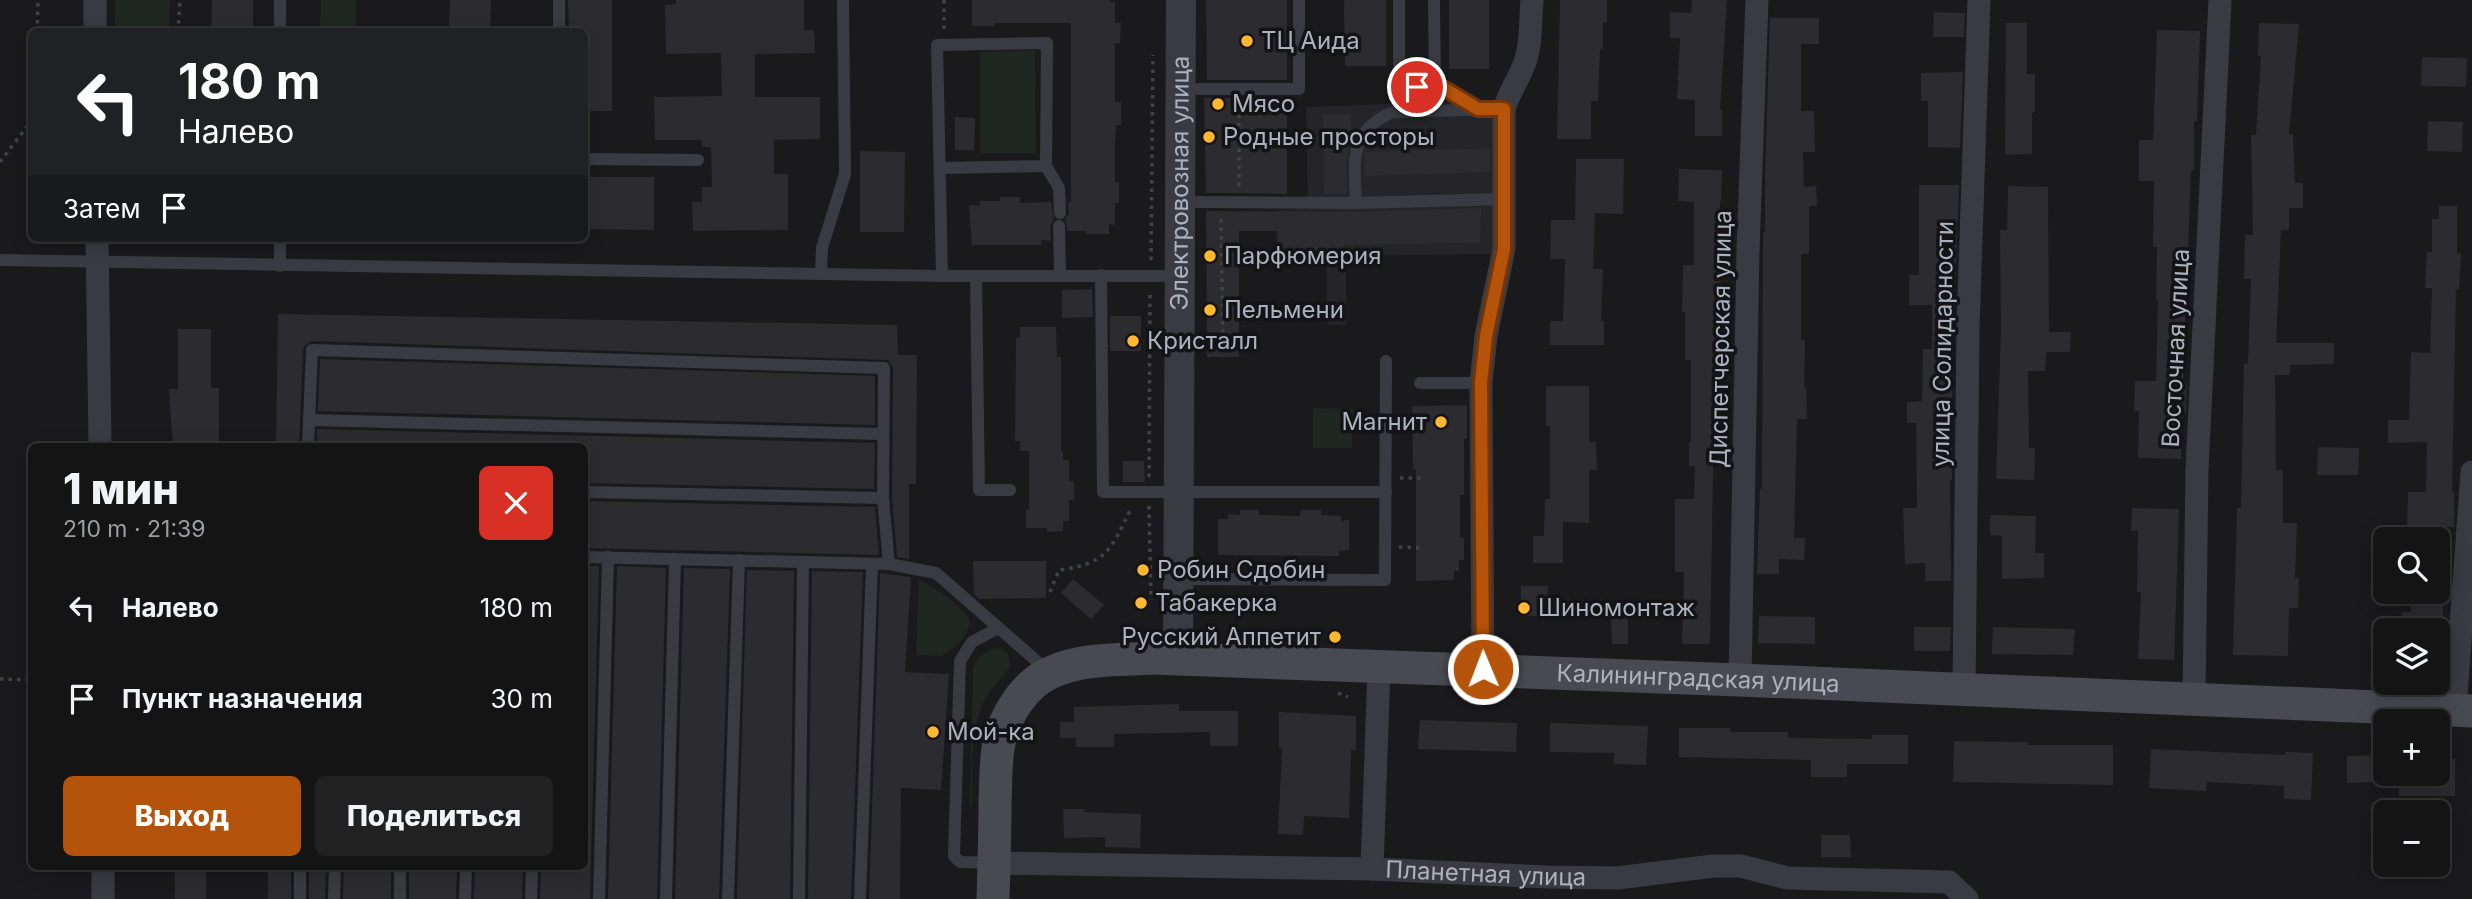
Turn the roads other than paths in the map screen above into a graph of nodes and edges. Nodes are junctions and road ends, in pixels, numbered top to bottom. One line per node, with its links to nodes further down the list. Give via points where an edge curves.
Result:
1 (95, 0): 13 (street)
2 (280, 0): 14 (lane)
3 (559, 0): 15 (lane)
4 (843, 0): 31 (lane, via 845,174 822,248)
5 (1181, 0): 36 (street, Электровозная улица)
6 (1299, 0): 17 (lane, via 1299,89)
7 (1399, 0): 16 (lane, via 1399,87)
8 (1434, 0): 16 (lane)
9 (1532, 0): 19 (street, via 1524,66)
10 (1757, 0): 63 (street, Диспетчерская улица)
11 (1979, 0): 64 (street, улица Солидарности, via 1968,328)
12 (2220, 0): 65 (street, Восточная улица, via 2197,469)
13 (95, 28)
14 (280, 28)
15 (559, 28)
16 (1435, 86): 18 (lane)
17 (1199, 89)
18 (1478, 109): 19 (lane); 26 (lane, via 1382,116 1355,150)
19 (1504, 109): 24 (street)
20 (588, 159): 21 (lane)
21 (698, 160)
22 (1046, 166): 23 (lane); 23 (lane, via 1047,43 937,45); 32 (lane, via 1059,188)
23 (940, 168): 34 (lane)
24 (1505, 199): 26 (lane); 39 (street, via 1504,249)
25 (1198, 202): 26 (lane)
26 (1356, 203)
27 (280, 242): 30 (lane)
28 (97, 249): 29 (lane); 30 (lane); 42 (street)
29 (0, 260)
30 (280, 266): 31 (lane)
31 (821, 274): 34 (lane)
32 (1060, 275): 33 (lane); 35 (lane)
33 (1101, 275): 36 (lane); 46 (lane, via 1103,492)
34 (942, 276): 35 (lane)
35 (976, 276): 45 (lane, via 979,490)
36 (1180, 276): 46 (street, Электровозная улица)
37 (1386, 361): 48 (lane)
38 (1420, 383): 39 (lane)
39 (1481, 383): 61 (street)
40 (309, 420): 41 (lane); 41 (lane, via 312,350 884,368); 43 (lane)
41 (882, 434): 49 (lane)
42 (100, 443)
43 (308, 443)
44 (2472, 472): 66 (street)
45 (1010, 490)
46 (1179, 491): 48 (lane); 57 (street, Электровозная улица)
47 (588, 492): 49 (lane)
48 (1386, 492): 57 (lane, via 1385,580)
49 (883, 498): 56 (lane)
50 (588, 557): 51 (lane)
51 (608, 557): 52 (lane); 81 (lane)
52 (675, 559): 53 (lane); 82 (lane)
53 (739, 560): 54 (lane); 83 (lane)
54 (803, 562): 55 (lane); 84 (lane)
55 (872, 564): 56 (lane); 85 (lane)
56 (889, 564): 58 (lane, via 936,573)
57 (1178, 579): 59 (street, Электровозная улица)
58 (998, 628): 62 (lane); 67 (lane, via 972,642 960,661 954,856 960,862)
59 (1178, 659): 60 (main road, Калининградская улица); 62 (main road, Калининградская улица, via 1099,660)
60 (1379, 667): 61 (main road, Калининградская улица); 68 (street)
61 (1483, 669): 63 (main road, Калининградская улица)
62 (1049, 673): 67 (main road, Калининградская улица, via 1027,689 999,743)
63 (1740, 680): 64 (main road, Калининградская улица)
64 (1964, 690): 65 (main road, Калининградская улица)
65 (2194, 699): 66 (main road, Калининградская улица)
66 (2464, 711)
67 (994, 863): 68 (street, Планетная улица); 86 (main road)
68 (1373, 869): 87 (street, Планетная улица, via 1616,878 1741,866 1787,878 1949,882)
69 (103, 870): 75 (street)
70 (300, 870): 76 (lane)
71 (335, 870): 77 (lane)
72 (401, 870): 78 (lane)
73 (466, 870): 79 (lane)
74 (532, 870): 80 (lane)
75 (103, 899)
76 (300, 899)
77 (334, 899)
78 (400, 899)
79 (465, 899)
80 (531, 899)
81 (599, 899)
82 (666, 899)
83 (728, 899)
84 (799, 899)
85 (860, 899)
86 (993, 899)
87 (1967, 899)

